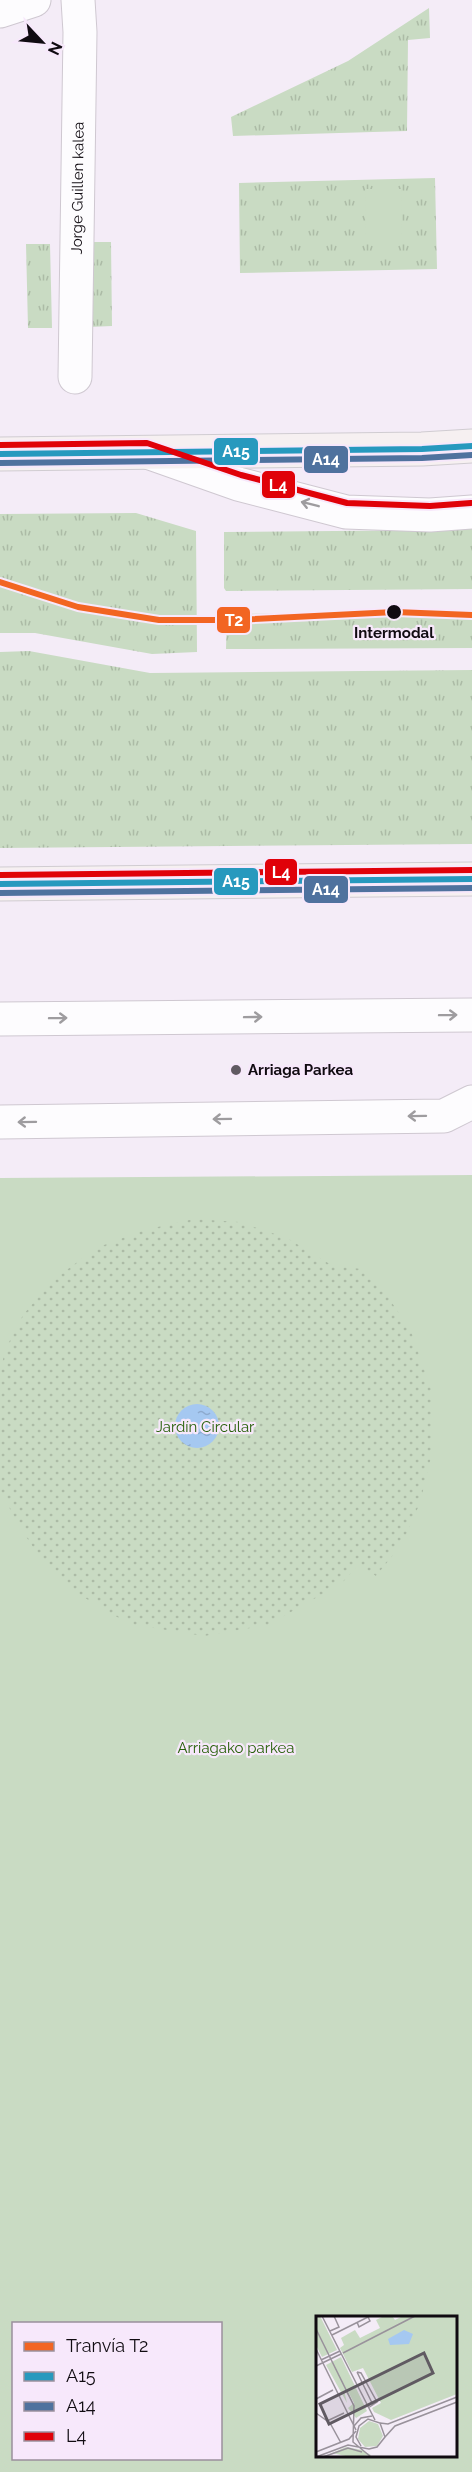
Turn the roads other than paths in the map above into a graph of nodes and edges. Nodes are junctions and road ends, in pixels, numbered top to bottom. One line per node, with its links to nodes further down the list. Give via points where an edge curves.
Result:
1 (34, 0): 3 (street)
2 (78, 0): 4 (street, Jorge Guillen kalea)
3 (0, 11)
4 (75, 377)
5 (472, 446): 6 (main road)
6 (146, 452): 7 (main road); 8 (street, one-way to 6, via 346,512 238,484)
7 (0, 454)
8 (472, 512)
9 (472, 879): 10 (main road)
10 (0, 884)
11 (472, 1015): 12 (street, one-way to 11)
12 (0, 1019)
13 (472, 1102): 14 (street, one-way to 14, via 444,1116)
14 (0, 1122)

